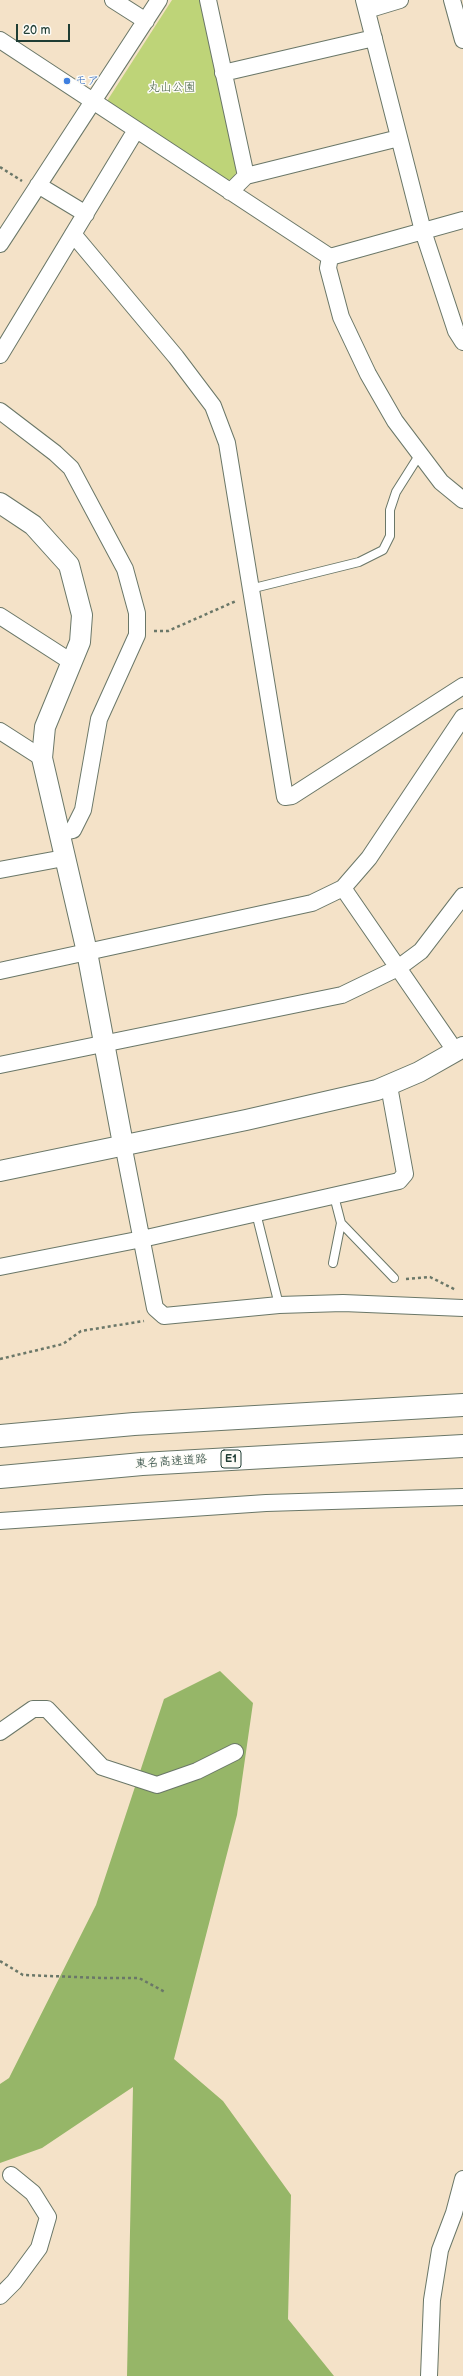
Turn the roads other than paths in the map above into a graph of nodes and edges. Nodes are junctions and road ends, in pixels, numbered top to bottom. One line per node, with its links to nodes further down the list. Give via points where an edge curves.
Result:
1 (113, 0): 7 (street)
2 (159, 0): 7 (street)
3 (208, 0): 11 (street)
4 (400, 0): 6 (street)
5 (452, 0): 10 (street)
6 (365, 5): 8 (street)
7 (146, 21): 12 (street)
8 (374, 38): 11 (street); 14 (street)
9 (0, 40): 12 (street)
10 (463, 40)
11 (224, 73): 15 (street)
12 (93, 101): 13 (street); 16 (street)
13 (136, 130): 17 (street); 18 (street)
14 (400, 138): 15 (street); 20 (street)
15 (246, 176): 17 (street)
16 (37, 187): 18 (street); 22 (street)
17 (230, 192): 23 (street)
18 (86, 214): 21 (street)
19 (463, 220): 20 (street)
20 (423, 231): 23 (street); 24 (street, via 456,331)
21 (73, 234): 25 (street); 30 (street, via 176,357 213,406 227,442)
22 (0, 244)
23 (330, 257): 27 (street, via 328,268 341,317 368,374 395,421)
24 (463, 342)
25 (0, 355)
26 (0, 411): 37 (street, via 71,468 125,569 137,612 137,635 99,719 83,810 73,830)
27 (420, 454): 28 (street, via 441,482); 30 (lane, via 396,492 390,510 390,536 383,550 359,562)
28 (463, 500)
29 (0, 503): 32 (street, via 33,525 69,565 82,614 80,642)
30 (251, 592): 33 (street, via 285,797 292,796)
31 (0, 616): 32 (street)
32 (73, 663): 36 (street, via 45,727)
33 (463, 686)
34 (463, 718): 40 (street, via 369,858)
35 (0, 731): 36 (street)
36 (42, 758): 37 (street)
37 (59, 834): 38 (street)
38 (64, 858): 39 (street); 42 (street)
39 (0, 870)
40 (343, 888): 42 (street, via 312,903); 43 (street)
41 (463, 896): 43 (street, via 421,951)
42 (87, 952): 44 (street); 45 (street)
43 (398, 968): 45 (street, via 342,995); 46 (street)
44 (0, 971)
45 (105, 1043): 47 (street); 49 (street)
46 (460, 1049): 48 (street)
47 (0, 1065)
48 (388, 1086): 49 (street, via 253,1118); 51 (street, via 405,1174 400,1181)
49 (123, 1144): 50 (street); 54 (street)
50 (0, 1171)
51 (334, 1196): 52 (street); 53 (lane)
52 (256, 1213): 54 (street); 58 (lane)
53 (341, 1223): 55 (lane); 57 (lane)
54 (142, 1239): 56 (street); 58 (street, via 155,1308 164,1316)
55 (333, 1263)
56 (0, 1267)
57 (394, 1278)
58 (280, 1305): 59 (street, via 343,1303)
59 (461, 1308)
60 (463, 1405): 61 (highway, via 134,1424)
61 (0, 1436)
62 (463, 1446): 63 (highway, 東名高速道路 / E1, via 142,1464)
63 (0, 1477)
64 (463, 1497): 65 (street, via 266,1503)
65 (0, 1521)
66 (0, 1732): 67 (street, via 33,1709 47,1709 102,1767 156,1785 197,1771)
67 (235, 1752)
68 (11, 2176): 70 (street, via 33,2193 48,2217 39,2248 14,2282)
69 (463, 2179): 71 (street, via 440,2250 432,2300)
70 (0, 2296)
71 (429, 2376)

